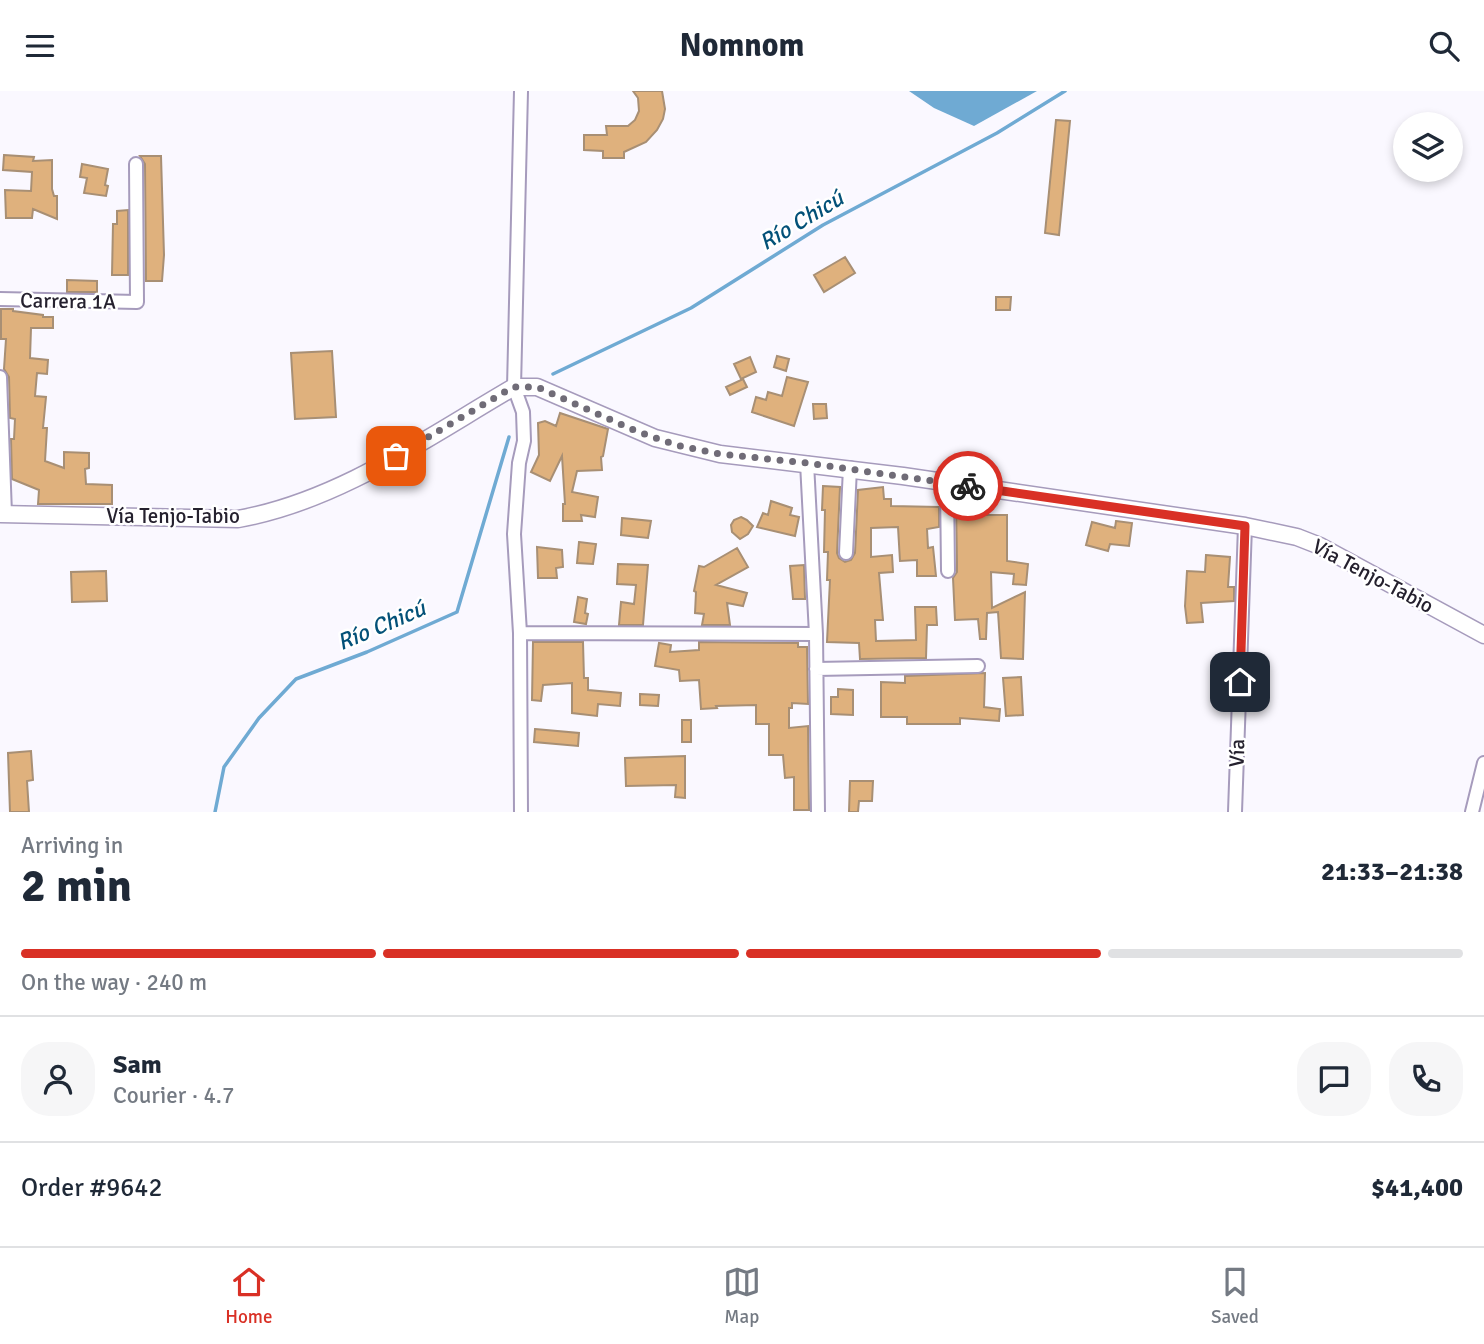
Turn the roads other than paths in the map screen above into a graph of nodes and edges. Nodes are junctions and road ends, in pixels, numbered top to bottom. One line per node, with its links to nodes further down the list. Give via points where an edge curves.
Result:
1 (521, 91): 5 (street)
2 (136, 164): 3 (street, Carrera 1A, via 137,302)
3 (0, 299)
4 (0, 377): 9 (street)
5 (513, 387): 6 (main road, Vía Tenjo-Tabio, via 537,387 676,445); 9 (main road, Vía Tenjo-Tabio, via 349,483 274,513 238,519); 13 (street, via 523,412 524,441 514,534)
6 (807, 463): 7 (main road, Vía Tenjo-Tabio); 14 (street)
7 (850, 468): 8 (main road, Vía Tenjo-Tabio); 11 (street)
8 (947, 482): 10 (main road, Vía Tenjo-Tabio); 12 (street)
9 (3, 514)
10 (1245, 526): 15 (main road, Vía Tenjo-Tabio, via 1320,546); 21 (street, Vía)
11 (846, 553)
12 (948, 571)
13 (520, 633): 14 (street); 19 (street)
14 (816, 634): 17 (street)
15 (1484, 635)
16 (978, 666): 17 (street)
17 (816, 669): 20 (street)
18 (1484, 763): 22 (street)
19 (521, 812)
20 (818, 812)
21 (1235, 812)
22 (1472, 812)

